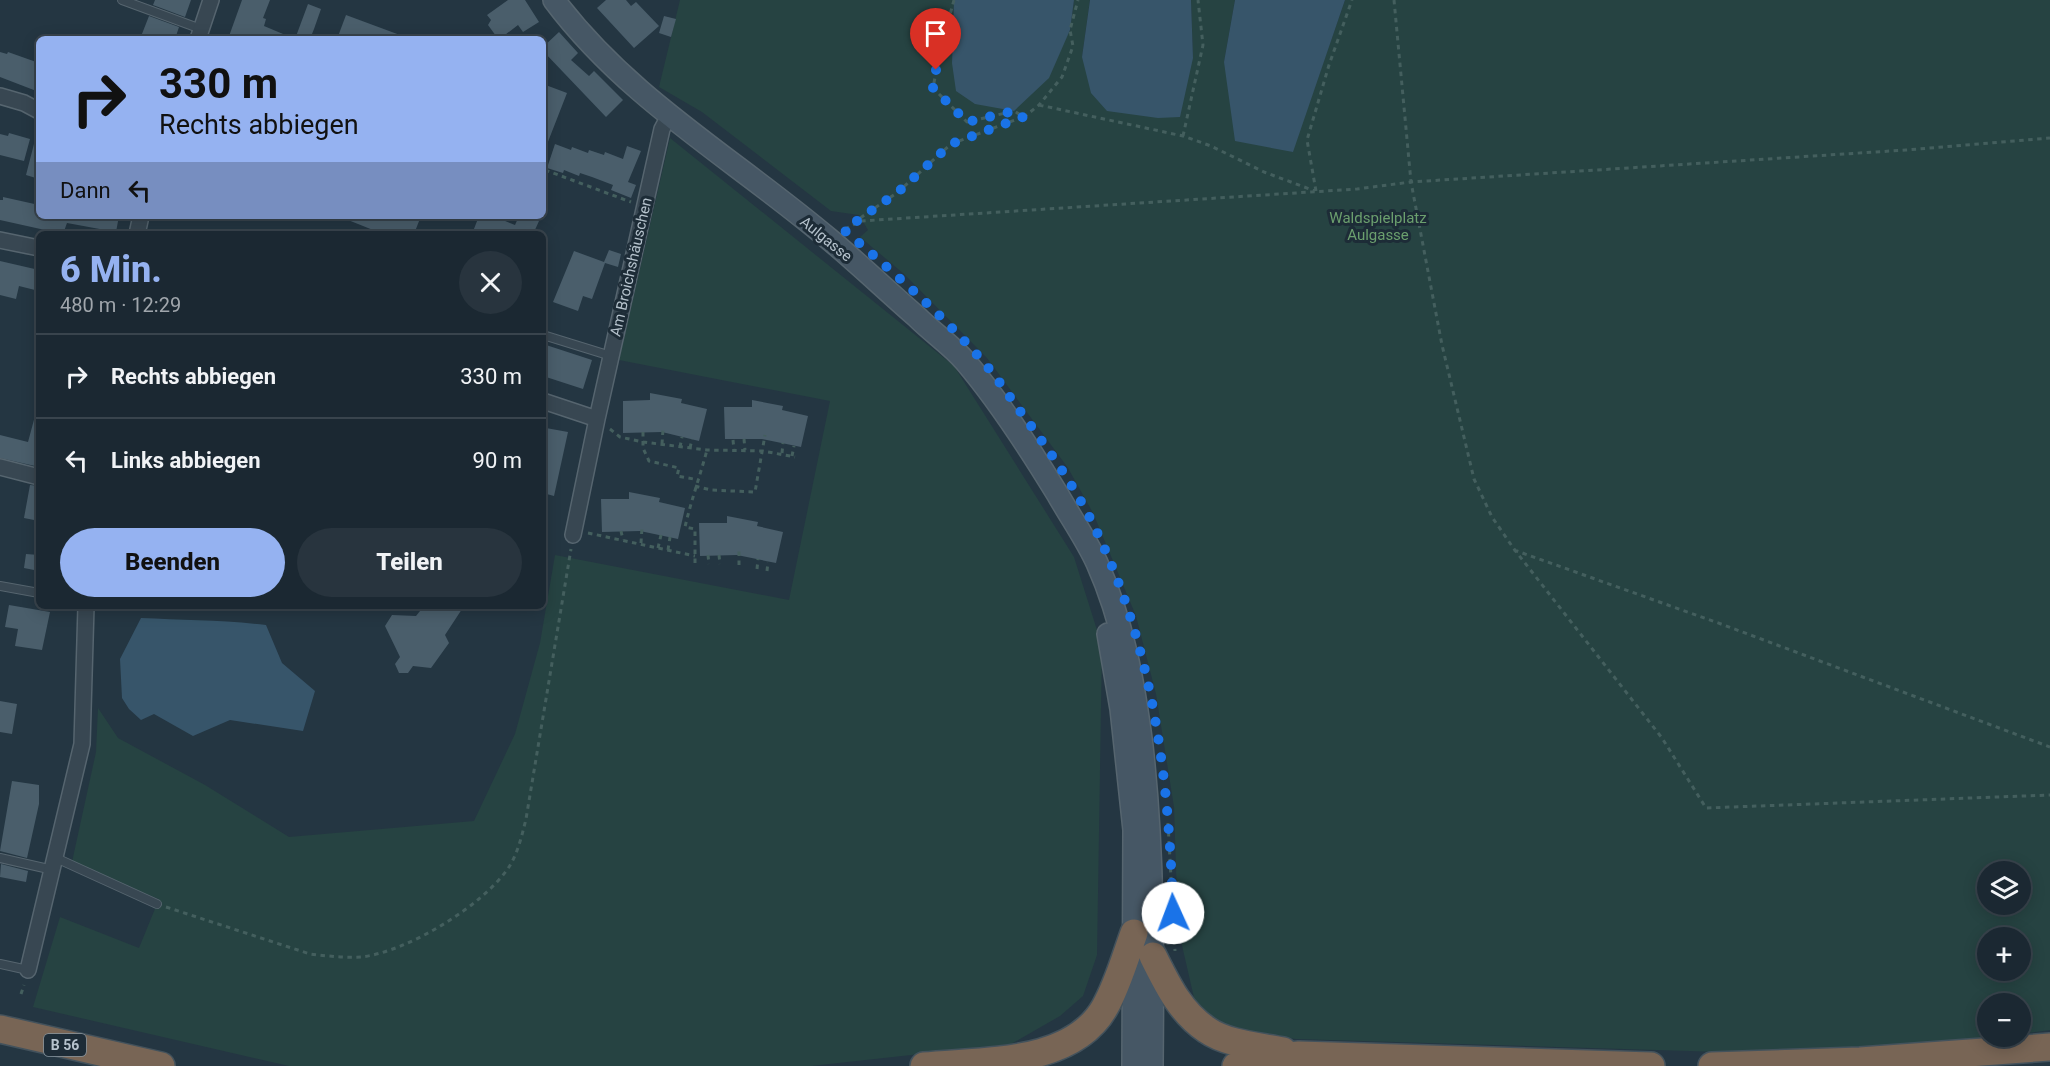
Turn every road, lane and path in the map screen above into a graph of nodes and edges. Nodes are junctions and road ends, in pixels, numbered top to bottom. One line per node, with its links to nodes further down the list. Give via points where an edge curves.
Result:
1 (122, 0): 9 (lane)
2 (211, 0): 9 (street)
3 (554, 0): 13 (main road, Aulgasse, via 590,44)
4 (954, 0): 14 (path, via 933,88 967,122 1014,111)
5 (1078, 0): 11 (path, via 1070,30 1073,46 1062,76)
6 (1198, 0): 15 (path, via 1203,45)
7 (1352, 0): 19 (path, via 1307,140)
8 (1394, 0): 18 (path)
9 (200, 34)
10 (0, 96): 12 (street)
11 (1039, 105): 14 (path); 15 (path)
12 (36, 109)
13 (669, 116): 20 (street, Am Broichshäuschen, via 662,129); 51 (main road, Aulgasse, via 827,238 963,359 1013,424)
14 (1023, 117): 19 (path, via 951,144 898,192 844,230 861,221)
15 (1183, 136): 19 (path)
16 (2050, 138): 18 (path)
17 (546, 170): 20 (path)
18 (1411, 182): 19 (path); 62 (path, via 1442,345 1474,478 1492,517)
19 (1317, 191)
20 (644, 207): 24 (street, Am Broichshäuschen)
21 (0, 240): 22 (street)
22 (36, 247)
23 (546, 336): 24 (lane)
24 (611, 356): 26 (street, Am Broichshäuschen)
25 (546, 402): 26 (street)
26 (597, 419): 32 (path, via 620,436); 53 (street, Am Broichshäuschen)
27 (663, 429): 38 (path)
28 (643, 432): 36 (path)
29 (631, 433): 32 (path)
30 (765, 435): 45 (path)
31 (682, 437): 40 (path)
32 (632, 439): 36 (path)
33 (692, 439): 41 (path)
34 (744, 439): 44 (path)
35 (733, 440): 43 (path)
36 (644, 442): 38 (path); 49 (path, via 649,462 679,468 677,476)
37 (783, 443): 46 (path)
38 (662, 444): 40 (path)
39 (794, 446): 46 (path, via 794,456)
40 (680, 447): 41 (path)
41 (690, 448): 42 (path)
42 (706, 450): 43 (path); 49 (path)
43 (734, 450): 44 (path)
44 (745, 450): 45 (path)
45 (763, 451): 46 (path); 50 (path, via 755,492)
46 (782, 454)
47 (0, 467): 48 (street)
48 (36, 476)
49 (699, 480): 50 (path)
50 (695, 486): 67 (path, via 685,527 695,529)
51 (1066, 508): 85 (main road, via 1108,632 1121,709 1134,830); 86 (main road, via 1098,565 1130,667)
52 (642, 527): 60 (path)
53 (574, 530): 58 (path); 84 (path, via 519,843 508,867 463,912 414,942 363,957 334,957 310,954)
54 (610, 531): 58 (path)
55 (621, 531): 59 (path)
56 (660, 535): 61 (path)
57 (670, 537): 63 (path)
58 (612, 538): 59 (path)
59 (623, 540): 60 (path)
60 (641, 544): 61 (path)
61 (658, 548): 63 (path)
62 (1514, 549): 79 (path); 80 (path, via 1662,738 1706,808)
63 (668, 550): 67 (path)
64 (739, 551): 73 (path)
65 (708, 555): 71 (path)
66 (719, 555): 72 (path)
67 (695, 556): 70 (path)
68 (758, 559): 74 (path)
69 (768, 562): 75 (path)
70 (695, 563)
71 (709, 564)
72 (720, 564)
73 (739, 565)
74 (756, 569)
75 (766, 571)
76 (0, 586): 77 (lane)
77 (36, 592)
78 (86, 609): 83 (street, via 82,744)
79 (2050, 747)
80 (2050, 795)
81 (1168, 820): 86 (path)
82 (0, 858): 83 (lane)
83 (55, 864): 84 (lane); 88 (street)
84 (157, 904)
85 (1134, 933): 93 (highway, via 1105,1008 1085,1031); 96 (main road)
86 (1164, 955): 92 (highway, via 1179,1003 1208,1031 1229,1040); 97 (main road)
87 (0, 964): 88 (lane)
88 (28, 970)
89 (0, 1029): 94 (highway, B 56)
90 (2050, 1047): 100 (highway, via 1860,1061)
91 (2050, 1052): 101 (highway)
92 (1299, 1054): 98 (highway); 99 (highway)
93 (1017, 1063): 95 (highway)
94 (161, 1066)
95 (924, 1066)
96 (1133, 1066)
97 (1152, 1066)
98 (1236, 1066)
99 (1651, 1066)
100 (1712, 1066)
101 (1964, 1066)

